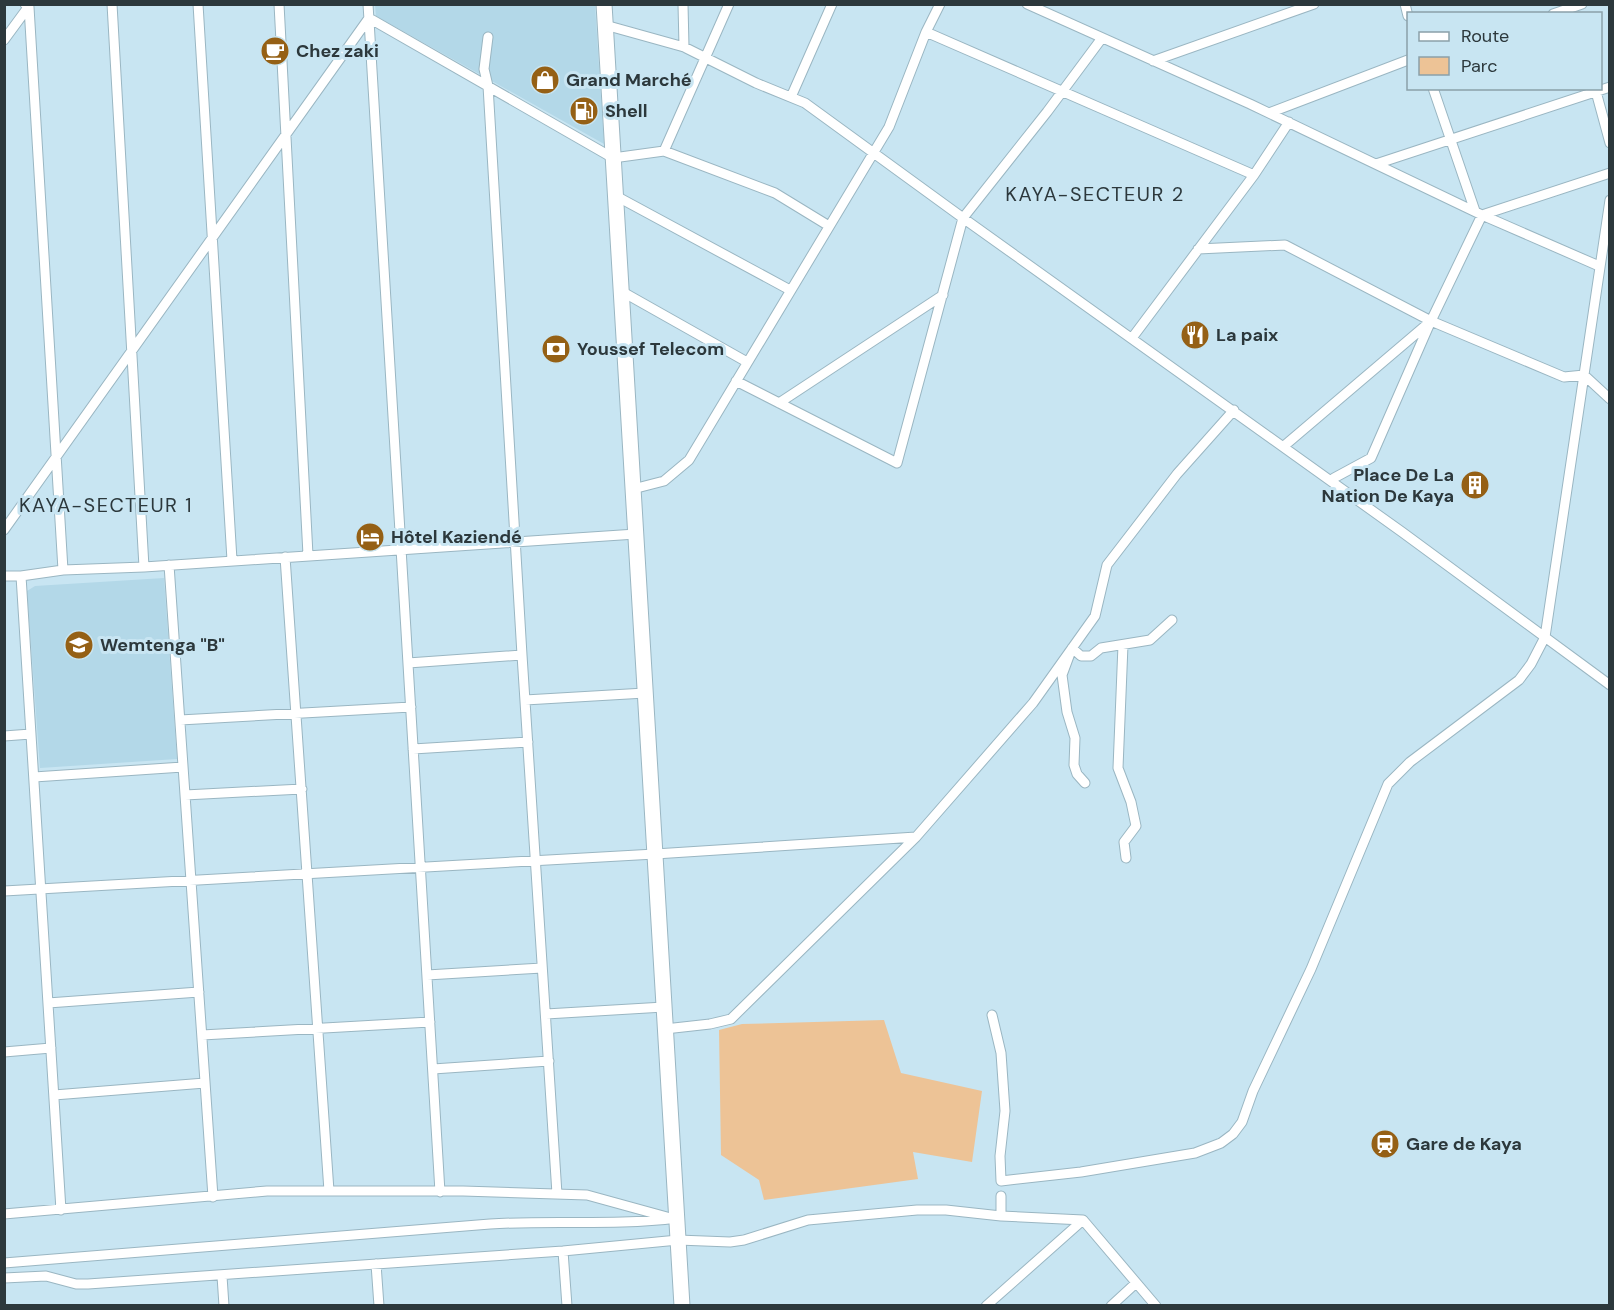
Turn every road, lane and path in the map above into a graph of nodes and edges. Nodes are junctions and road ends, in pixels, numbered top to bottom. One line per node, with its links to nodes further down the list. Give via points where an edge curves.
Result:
1 (112, 4): 56 (street)
2 (198, 4): 48 (street)
3 (279, 4): 34 (street)
4 (368, 4): 17 (street)
5 (604, 4): 18 (main road)
6 (682, 4): 23 (street)
7 (729, 4): 24 (street)
8 (832, 4): 31 (street)
9 (940, 4): 19 (street)
10 (1027, 4): 15 (street)
11 (1050, 4): 15 (street)
12 (1314, 4): 26 (street)
13 (1582, 4): 16 (street)
14 (28, 5): 22 (street); 64 (street)
15 (1038, 9): 21 (street)
16 (1569, 9)
17 (369, 18): 27 (street); 34 (street); 70 (street)
18 (605, 25): 23 (street); 39 (main road)
19 (926, 32): 30 (street); 38 (street, via 889,127)
20 (488, 37): 27 (street, via 484,69)
21 (1102, 38): 26 (street); 30 (street)
22 (4, 40)
23 (684, 48): 24 (street)
24 (706, 57): 31 (street); 37 (street)
25 (1407, 60): 32 (street)
26 (1153, 61): 32 (street)
27 (488, 86): 39 (street); 69 (street)
28 (1434, 90): 35 (street)
29 (1596, 90): 35 (street); 36 (street)
30 (1063, 91): 42 (street); 46 (street)
31 (791, 97): 38 (street)
32 (1269, 113): 33 (street)
33 (1288, 122): 40 (street); 42 (street)
34 (286, 134): 48 (street); 71 (street)
35 (1451, 140): 40 (street); 45 (street)
36 (1610, 143)
37 (664, 151): 39 (street); 47 (street, via 775,193)
38 (873, 153): 46 (street); 47 (street)
39 (613, 158): 43 (main road)
40 (1376, 164): 45 (street)
41 (1610, 173): 45 (street)
42 (1254, 175): 49 (street)
43 (616, 196): 51 (street); 52 (main road)
44 (1610, 200): 50 (street)
45 (1478, 213): 50 (street); 54 (street)
46 (963, 218): 53 (street); 55 (street)
47 (829, 226): 51 (street)
48 (211, 240): 56 (street); 73 (street)
49 (1198, 249): 54 (street, via 1285,245); 55 (street)
50 (1599, 266): 58 (street)
51 (790, 290): 57 (street)
52 (621, 291): 57 (street); 66 (main road)
53 (943, 295): 61 (street); 61 (street, via 897,463)
54 (1431, 321): 58 (street, via 1564,377); 63 (street); 65 (street, via 1371,458)
55 (1132, 338): 62 (street)
56 (131, 354): 64 (street); 75 (street)
57 (747, 362): 59 (street)
58 (1584, 375): 60 (street); 80 (street)
59 (736, 381): 61 (street); 66 (street, via 689,460 664,482)
60 (1610, 399)
61 (779, 403)
62 (1234, 410): 63 (street); 82 (street, via 1177,474 1107,565 1095,616)
63 (1284, 446): 80 (street)
64 (56, 455): 67 (street); 76 (street)
65 (1334, 478)
66 (633, 489): 68 (main road)
67 (4, 530)
68 (636, 534): 69 (street); 86 (main road)
69 (517, 542): 70 (street); 83 (street)
70 (401, 549): 71 (street); 84 (street)
71 (308, 555): 72 (street)
72 (285, 557): 73 (street); 89 (street)
73 (232, 560): 74 (street)
74 (169, 565): 75 (street); 90 (street)
75 (144, 567): 76 (street)
76 (63, 570): 78 (street)
77 (4, 576): 78 (street)
78 (21, 576): 91 (street)
79 (1172, 620): 81 (street, via 1150,640)
80 (1545, 636): 85 (street); 115 (street, via 1519,680 1410,762 1388,784 1242,1122 1221,1143 1195,1153 1001,1181 1004,1101 1001,1053)
81 (1124, 645): 82 (street, via 1101,648 1091,656 1081,656); 102 (street, via 1118,768 1136,826 1124,842)
82 (1072, 648): 97 (street, via 1062,675 1075,738 1074,765); 100 (street, via 1033,703)
83 (522, 655): 84 (street); 87 (street)
84 (408, 663): 88 (street)
85 (1610, 685)
86 (645, 693): 87 (street); 101 (main road)
87 (525, 700): 93 (street)
88 (411, 707): 89 (street); 94 (street)
89 (296, 713): 90 (street); 98 (street)
90 (180, 720): 95 (street)
91 (31, 734): 92 (street); 96 (street)
92 (4, 736)
93 (528, 742): 94 (street); 103 (street)
94 (413, 749): 104 (street)
95 (183, 767): 96 (street); 99 (street)
96 (34, 777): 107 (street)
97 (1084, 783)
98 (302, 789): 99 (street); 105 (street)
99 (185, 795): 106 (street)
100 (916, 837): 101 (street); 118 (street, via 731,1019)
101 (655, 855): 103 (street); 113 (main road)
102 (1126, 858)
103 (536, 861): 104 (street); 109 (street)
104 (421, 868): 105 (street); 110 (street)
105 (308, 874): 106 (street); 117 (street)
106 (191, 881): 107 (street); 111 (street)
107 (41, 889): 108 (street); 112 (street)
108 (4, 891)
109 (542, 968): 110 (street); 114 (street)
110 (427, 975): 116 (street)
111 (199, 992): 112 (street); 119 (street)
112 (48, 1003): 120 (street)
113 (664, 1007): 114 (street); 118 (main road)
114 (546, 1014): 122 (street)
115 (992, 1015)
116 (430, 1022): 117 (street); 123 (street)
117 (318, 1028): 119 (street); 126 (street)
118 (665, 1029): 134 (main road)
119 (202, 1035): 124 (street)
120 (51, 1048): 121 (street); 125 (street)
121 (4, 1052)
122 (549, 1061): 123 (street); 128 (street)
123 (433, 1069): 127 (street)
124 (205, 1083): 125 (street); 130 (street)
125 (54, 1095): 131 (street)
126 (330, 1191): 127 (street); 130 (street, via 267,1191)
127 (441, 1192): 128 (street)
128 (557, 1194): 134 (street, via 587,1195)
129 (1001, 1196): 133 (street)
130 (213, 1197): 131 (street)
131 (61, 1210): 132 (street)
132 (4, 1214)
133 (1001, 1216): 135 (street); 136 (street, via 917,1210 808,1220 736,1241)
134 (675, 1218): 136 (main road); 138 (street, via 509,1223)
135 (1083, 1220): 142 (street); 147 (street)
136 (678, 1240): 137 (street); 146 (main road)
137 (563, 1251): 139 (street); 145 (street)
138 (4, 1263)
139 (376, 1264): 140 (street); 144 (street)
140 (222, 1276): 141 (street, via 88,1284 46,1276); 143 (street)
141 (4, 1278)
142 (1136, 1283): 148 (street); 149 (street)
143 (224, 1305)
144 (379, 1305)
145 (567, 1305)
146 (682, 1305)
147 (986, 1305)
148 (1111, 1305)
149 (1156, 1305)

